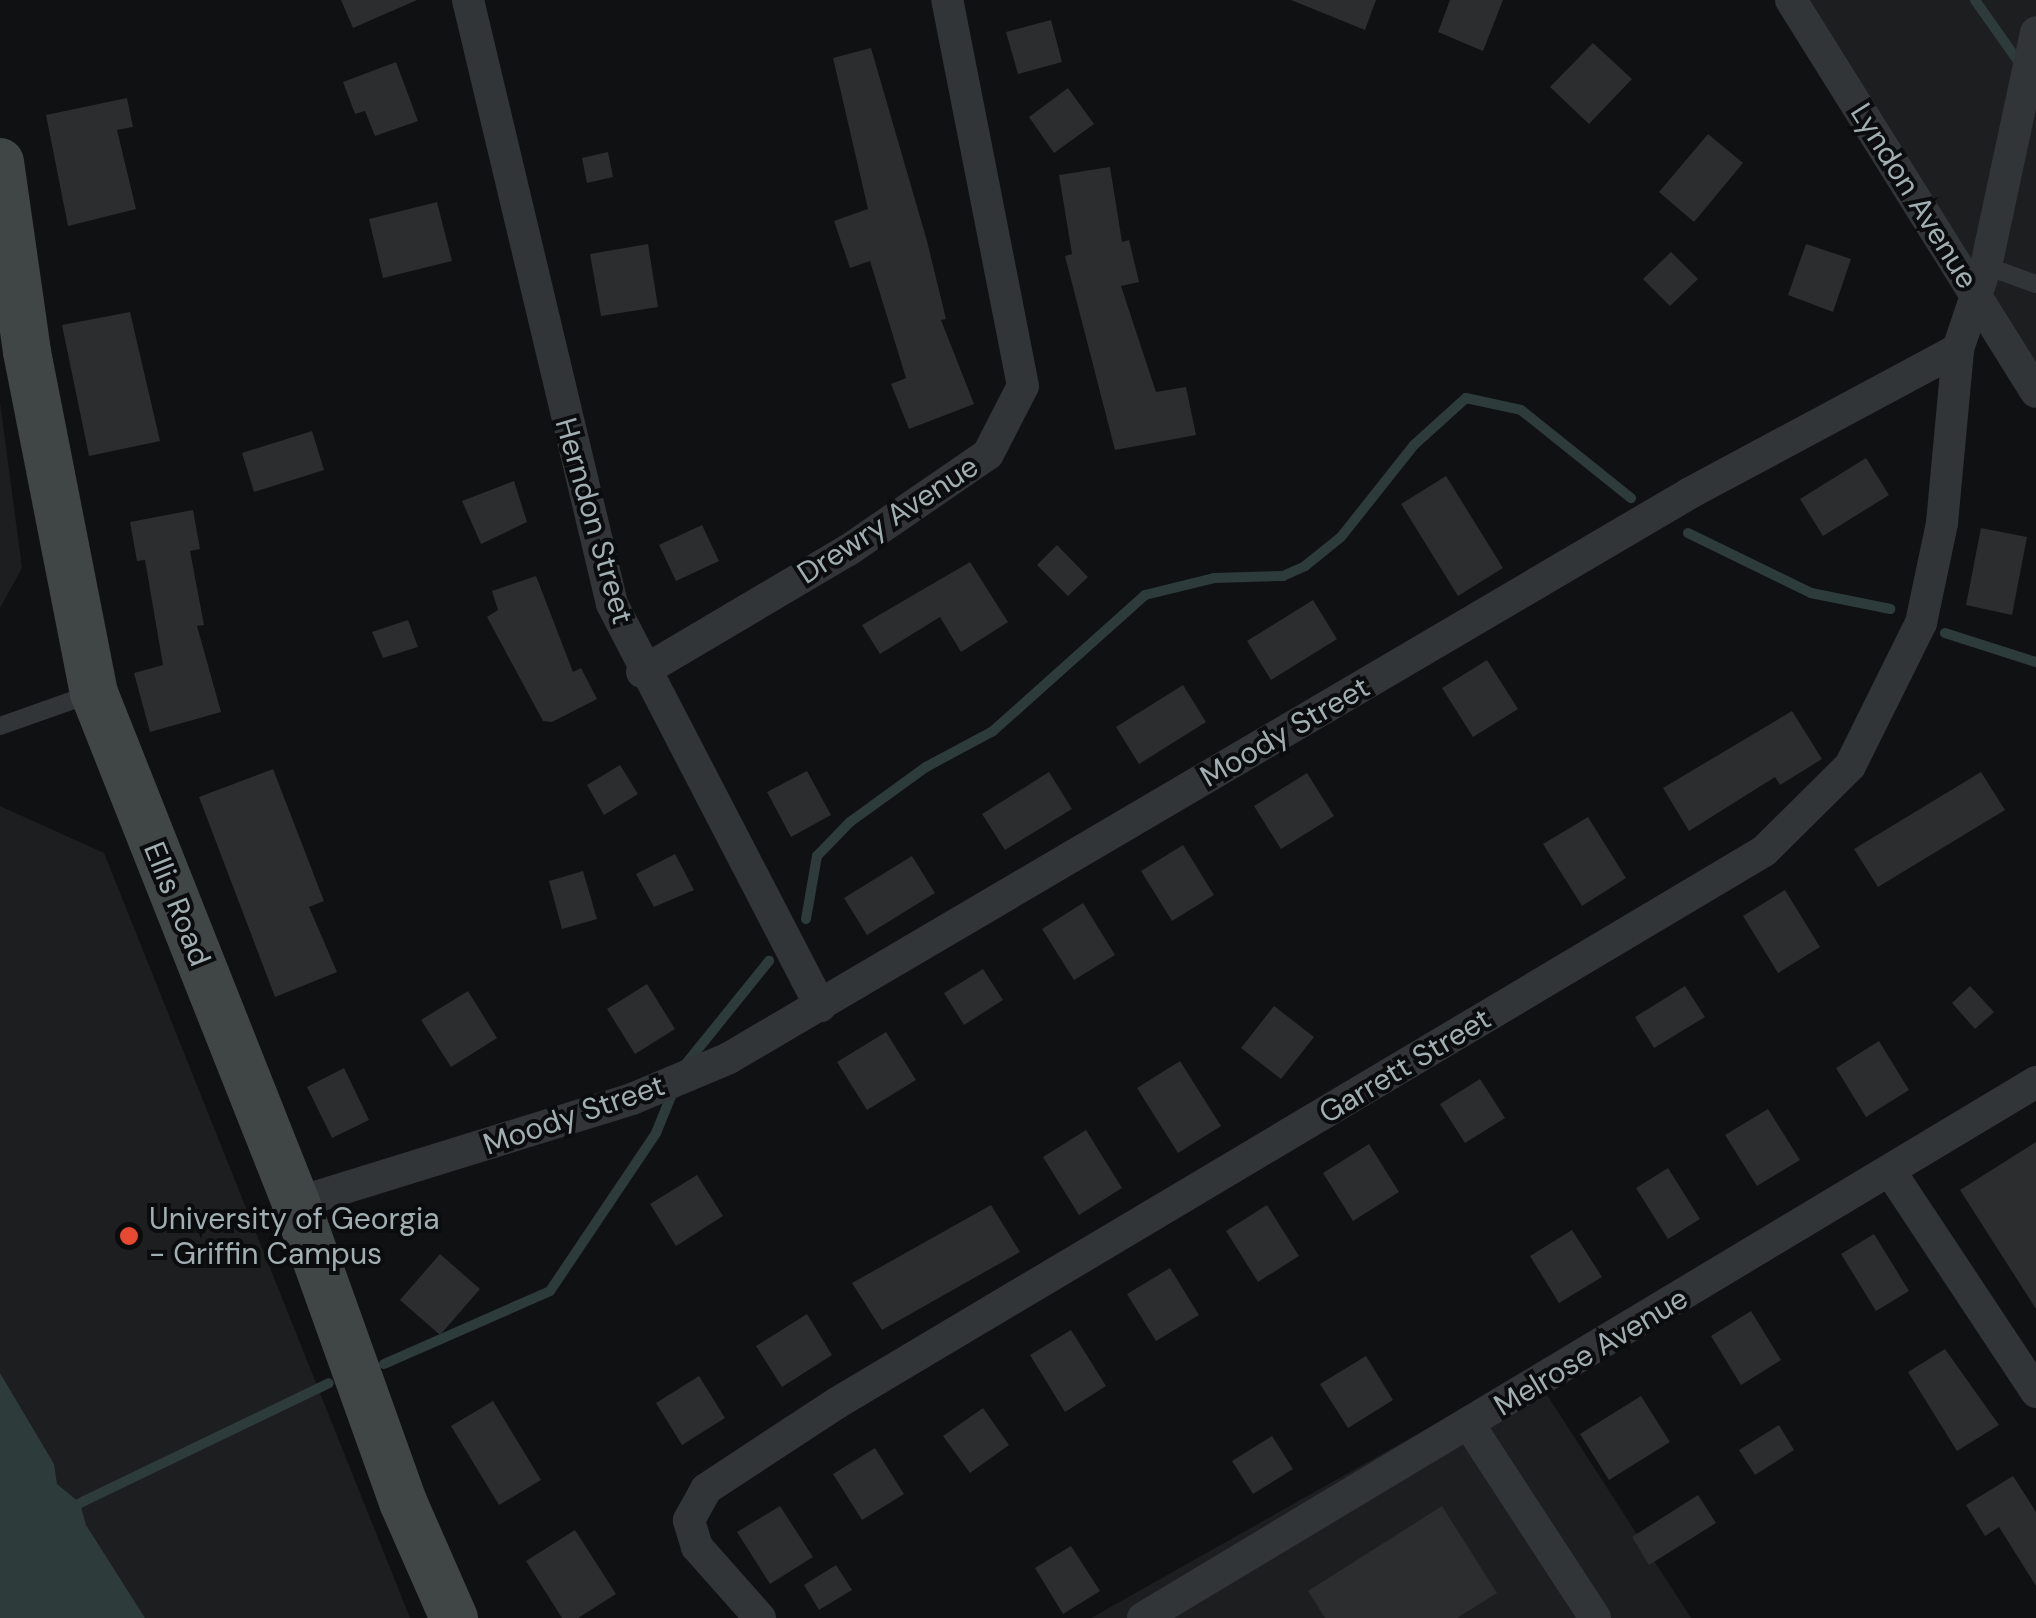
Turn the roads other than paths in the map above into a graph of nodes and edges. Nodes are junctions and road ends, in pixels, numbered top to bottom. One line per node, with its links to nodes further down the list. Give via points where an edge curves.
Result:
1 (468, 0): 10 (street, Herndon Street, via 590,532)
2 (947, 0): 10 (street, Drewry Avenue, via 1023,386 988,454 847,551)
3 (1791, 0): 6 (street, Lyndon Avenue)
4 (2035, 35): 6 (street)
5 (0, 162): 11 (street, Ellis Road, via 26,352)
6 (1980, 280): 7 (lane); 8 (street); 9 (street, Lyndon Avenue)
7 (2036, 284)
8 (1958, 349): 13 (street, Moody Street, via 1690,493); 20 (street, Garrett Street, via 1942,523 1920,624 1850,766 1764,850 706,1488 689,1520 697,1547)
9 (2036, 392)
10 (642, 672): 13 (street, Herndon Street)
11 (94, 693): 12 (lane); 16 (street, Ellis Road)
12 (0, 726)
13 (820, 1006): 16 (street, Moody Street, via 729,1058 632,1100)
14 (2036, 1082): 15 (street, Melrose Avenue)
15 (1890, 1171): 17 (street); 18 (street, Melrose Avenue)
16 (296, 1203): 19 (street, Ellis Road, via 404,1502)
17 (2036, 1392)
18 (1470, 1426): 21 (street, Melrose Avenue); 22 (street)
19 (454, 1618)
20 (760, 1618)
21 (1143, 1618)
22 (1595, 1618)

